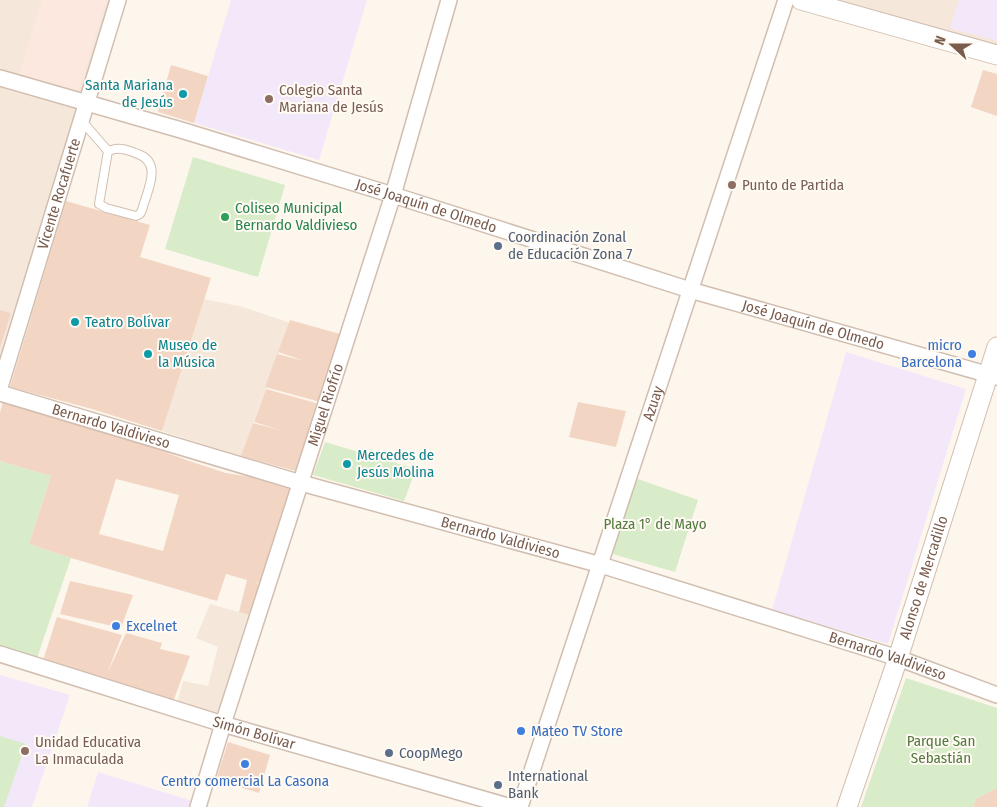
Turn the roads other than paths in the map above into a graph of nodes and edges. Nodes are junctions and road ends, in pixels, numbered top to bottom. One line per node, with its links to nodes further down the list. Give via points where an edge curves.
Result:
1 (118, 0): 7 (street, Vicente Rocafuerte)
2 (449, 0): 10 (street, Miguel Riofrío)
3 (786, 0): 11 (street, Azuay)
4 (801, 0): 5 (street)
5 (997, 55)
6 (0, 78): 7 (street, José Joaquín de Olmedo)
7 (85, 104): 8 (street, Vicente Rocafuerte); 10 (street, José Joaquín de Olmedo)
8 (80, 120): 9 (lane); 14 (street, Vicente Rocafuerte)
9 (108, 152): 9 (lane, via 99,204 136,216 142,210 152,173 151,164 145,157 125,149)
10 (393, 195): 11 (street, José Joaquín de Olmedo); 16 (street, Miguel Riofrío)
11 (690, 290): 13 (street, José Joaquín de Olmedo); 17 (street, Azuay)
12 (997, 346): 13 (street, Alonso de Mercadillo)
13 (992, 375): 19 (street, Alonso de Mercadillo)
14 (0, 387)
15 (0, 393): 16 (street, Bernardo Valdivieso)
16 (301, 483): 17 (street, Bernardo Valdivieso); 21 (street, Miguel Riofrío)
17 (601, 565): 19 (street, Bernardo Valdivieso); 24 (street, Azuay)
18 (0, 654): 21 (street, Simón Bolívar)
19 (898, 658): 20 (street, Bernardo Valdivieso); 25 (street, Alonso de Mercadillo)
20 (997, 695)
21 (223, 724): 22 (street, Miguel Riofrío); 23 (street, Simón Bolívar)
22 (198, 807)
23 (511, 807)
24 (520, 807)
25 (847, 807)

